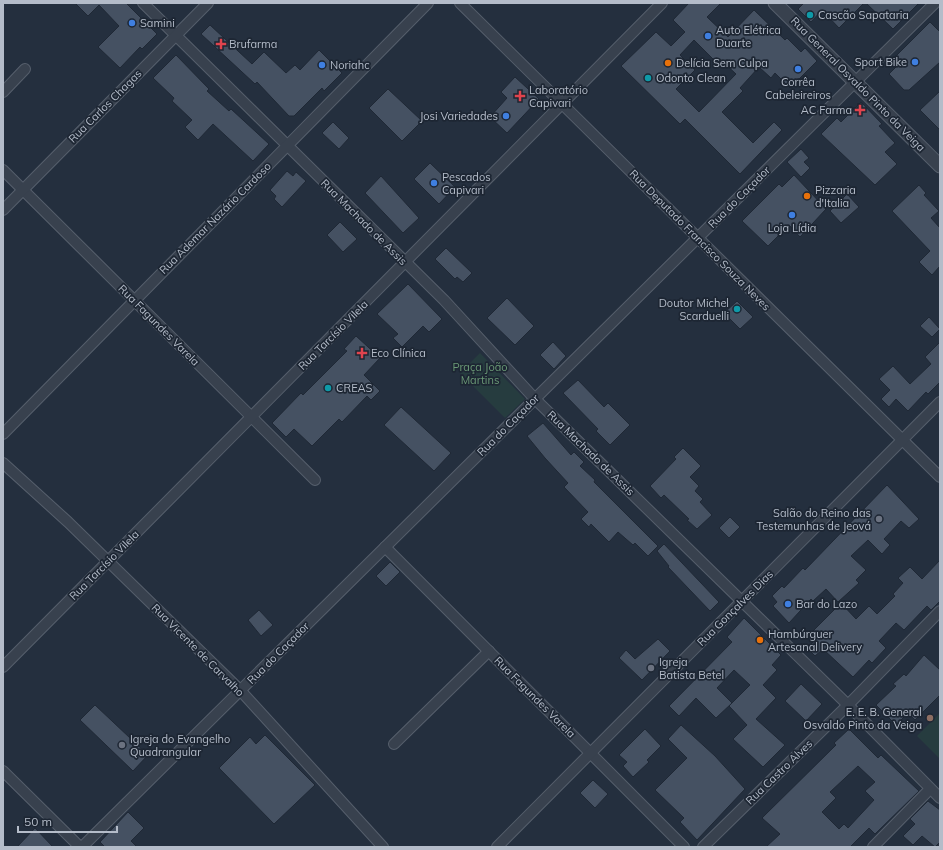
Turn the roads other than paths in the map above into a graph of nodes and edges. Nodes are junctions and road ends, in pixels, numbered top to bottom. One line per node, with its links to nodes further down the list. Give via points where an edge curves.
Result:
1 (143, 3): 8 (street, Rua Machado de Assis)
2 (208, 3): 8 (street, Rua Carlos Chagas)
3 (428, 3): 13 (street, Rua Ademar Nazário Cardoso)
4 (460, 3): 12 (street, Rua Deputado Francisco Souza Neves)
5 (662, 3): 12 (street, Rua Tarcísio Vilela)
6 (775, 3): 10 (street, Rua General Osvaldo Pinto da Veiga)
7 (935, 3): 10 (street, Rua do Caçador)
8 (176, 36): 13 (street, Rua Machado de Assis); 16 (street, Rua Carlos Chagas)
9 (25, 69): 11 (street)
10 (855, 82): 14 (street, Rua General Osvaldo Pinto da Veiga); 18 (street, Rua do Caçador)
11 (3, 92)
12 (562, 104): 18 (street, Rua Deputado Francisco Souza Neves); 19 (street, Rua Tarcísio Vilela)
13 (287, 146): 19 (street, Rua Machado de Assis); 20 (street, Rua Ademar Nazário Cardoso)
14 (940, 166)
15 (3, 170): 16 (street, Rua Fagundes Varela)
16 (23, 190): 17 (street, Rua Carlos Chagas); 20 (street, Rua Fagundes Varela)
17 (3, 210)
18 (697, 238): 21 (street, Rua do Caçador); 25 (street, Rua Deputado Francisco Souza Neves)
19 (405, 262): 21 (street, Rua Machado de Assis, via 466,322); 23 (street, Rua Tarcísio Vilela)
20 (134, 300): 23 (street, Rua Fagundes Varela); 24 (street, Rua Ademar Nazário Cardoso)
21 (535, 399): 29 (street, Rua do Caçador); 31 (street, Rua Machado de Assis)
22 (940, 402): 25 (street, Rua Gonçalves Dias)
23 (252, 416): 28 (street, Rua Fagundes Varela); 30 (street, Rua Tarcísio Vilela)
24 (3, 434)
25 (902, 440): 27 (street, Rua Deputado Francisco Souza Neves); 31 (street, Rua Gonçalves Dias)
26 (3, 463): 30 (street, Rua Vicente de Carvalho)
27 (940, 477)
28 (315, 480)
29 (385, 547): 33 (street, Rua Fagundes Varela); 35 (street, Rua do Caçador)
30 (108, 561): 34 (street, Rua Tarcísio Vilela); 35 (street, Rua Vicente de Carvalho)
31 (742, 601): 36 (street, Rua Machado de Assis); 38 (street, Rua Gonçalves Dias)
32 (940, 611): 36 (street, Rua Castro Alves)
33 (489, 651): 37 (street); 38 (street, Rua Fagundes Varela)
34 (3, 667)
35 (240, 690): 42 (street, Rua do Caçador); 43 (street, Rua Vicente de Carvalho)
36 (848, 705): 40 (street, Rua Machado de Assis); 46 (street, Rua Castro Alves)
37 (394, 744)
38 (590, 753): 44 (street, Rua Gonçalves Dias); 45 (street, Rua Fagundes Varela)
39 (3, 771): 42 (street)
40 (930, 789): 41 (street, Rua Machado de Assis); 47 (street)
41 (940, 798)
42 (81, 847)
43 (383, 847)
44 (497, 847)
45 (684, 847)
46 (703, 847)
47 (872, 847)

